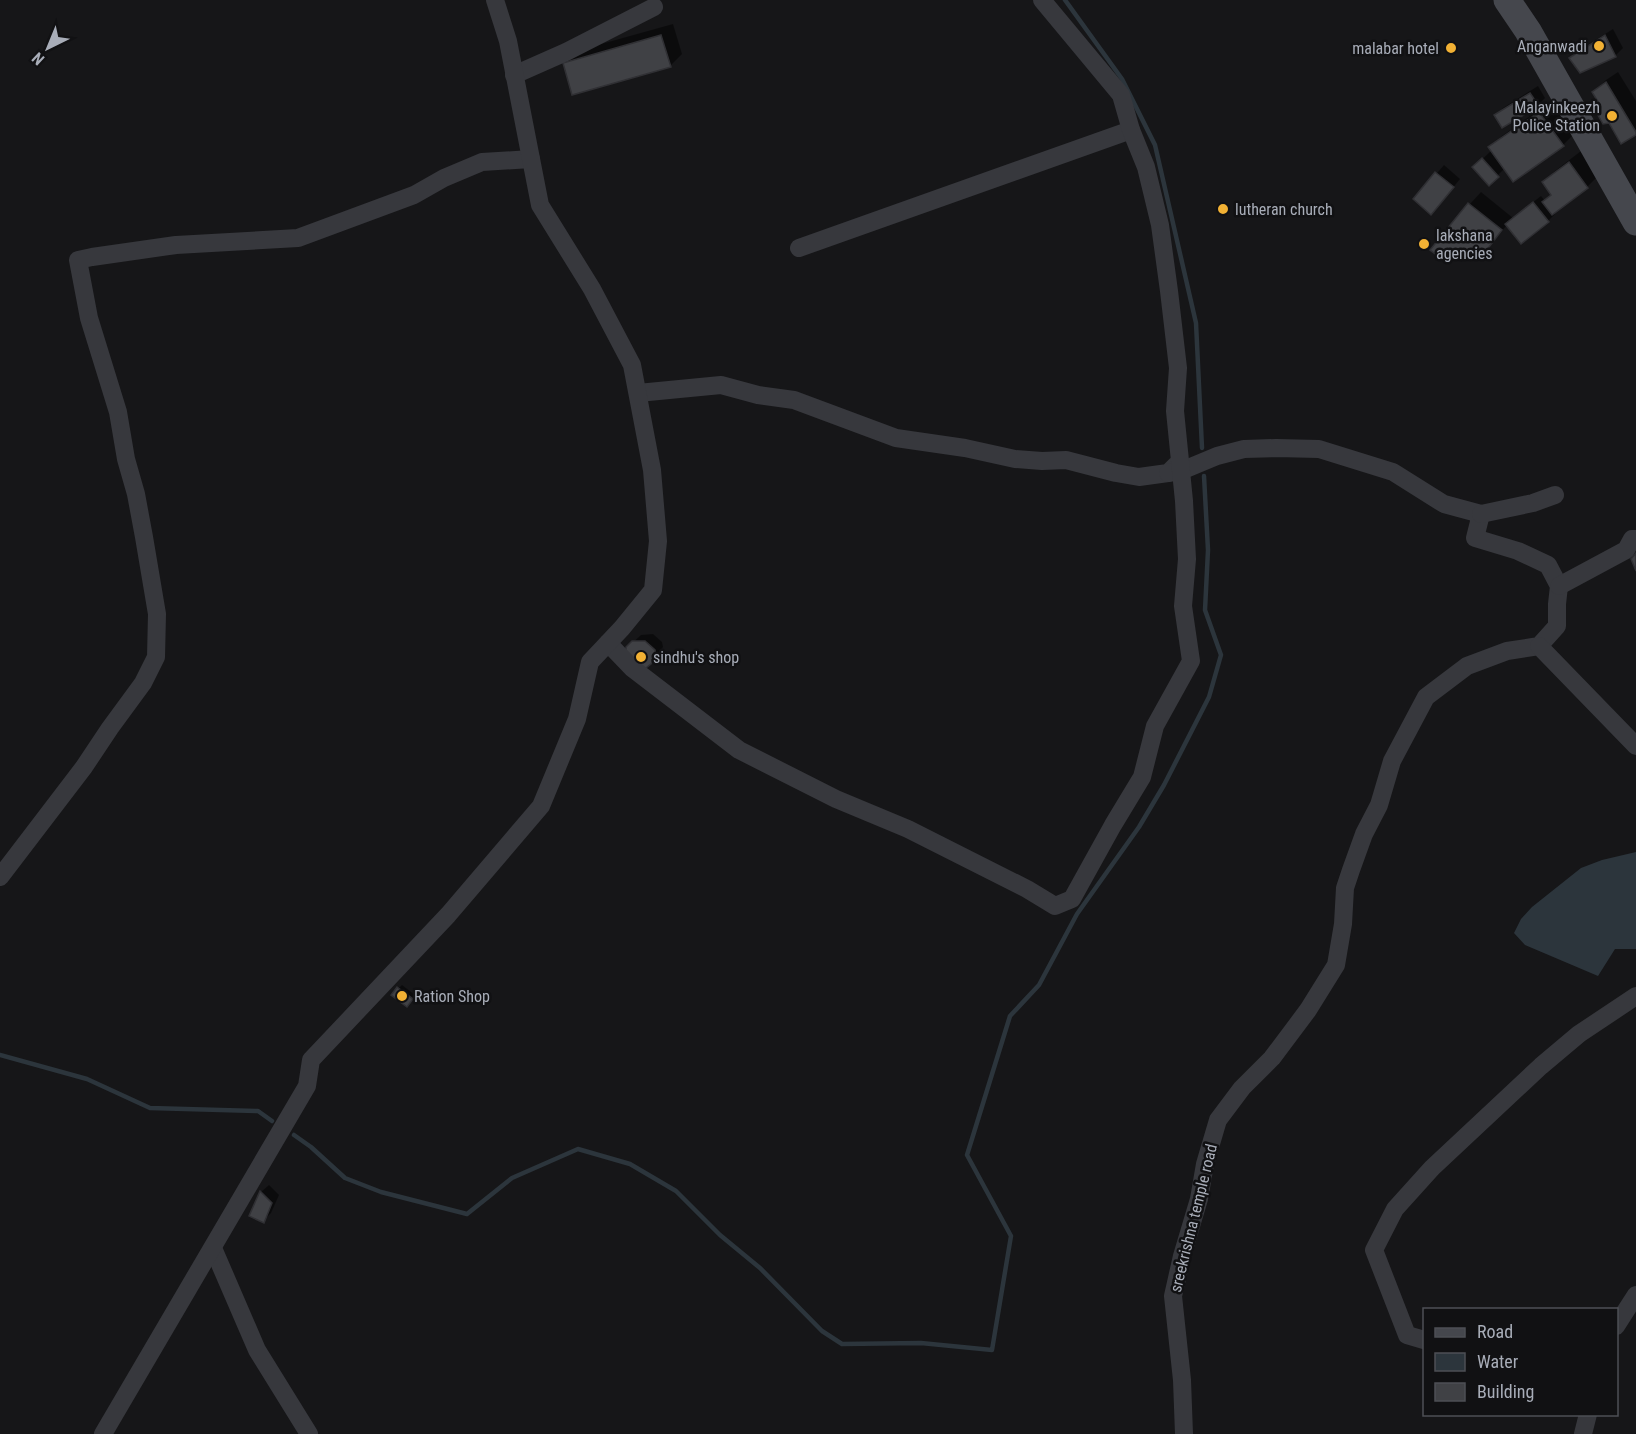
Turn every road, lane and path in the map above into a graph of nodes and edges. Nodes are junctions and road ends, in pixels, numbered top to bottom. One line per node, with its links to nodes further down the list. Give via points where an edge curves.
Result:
1 (495, 0): 5 (street)
2 (1042, 0): 6 (street, via 1121,94)
3 (1507, 0): 8 (main road)
4 (654, 7): 5 (street)
5 (514, 75): 7 (street)
6 (1131, 130): 9 (street); 11 (street, via 1146,167 1160,225 1169,291 1178,368)
7 (531, 159): 10 (street, via 540,205 592,289 632,365); 19 (street, via 482,162 414,195 298,238 176,245 78,260 89,318 118,412 136,494 157,614 156,657 84,767)
8 (1633, 212)
9 (799, 248)
10 (638, 393): 11 (street, via 722,385 794,400 896,438 1015,459 1066,460 1139,477); 16 (street, via 652,470 658,541 653,590)
11 (1176, 469): 13 (street, via 1244,449 1319,449 1393,472 1444,504); 16 (street, via 1187,559 1183,606 1191,661 1155,726 1142,777 1072,899 1055,906 908,828 836,799 739,750 632,668)
12 (1555, 495): 13 (street)
13 (1480, 514): 15 (street, via 1476,538 1548,565)
14 (1636, 539): 15 (street, via 1626,550)
15 (1559, 586): 17 (street, via 1557,626)
16 (608, 643): 21 (street, via 590,662 577,719 541,806 448,915 311,1060 307,1086)
17 (1539, 646): 18 (street); 28 (street, sreekrishna temple road, via 1507,651 1467,666 1426,697 1392,761 1379,805 1351,870 1345,888 1336,965 1272,1058 1218,1120 1173,1296)
18 (1636, 746)
19 (0, 878)
20 (1636, 996): 24 (street, via 1579,1034 1541,1066 1432,1168 1395,1209 1374,1250 1407,1335)
21 (213, 1248): 26 (street); 27 (street, via 257,1350)
22 (1636, 1295): 23 (street)
23 (1618, 1324)
24 (1423, 1339)
25 (1588, 1416): 29 (street)
26 (103, 1434)
27 (309, 1434)
28 (1184, 1434)
29 (1583, 1434)

